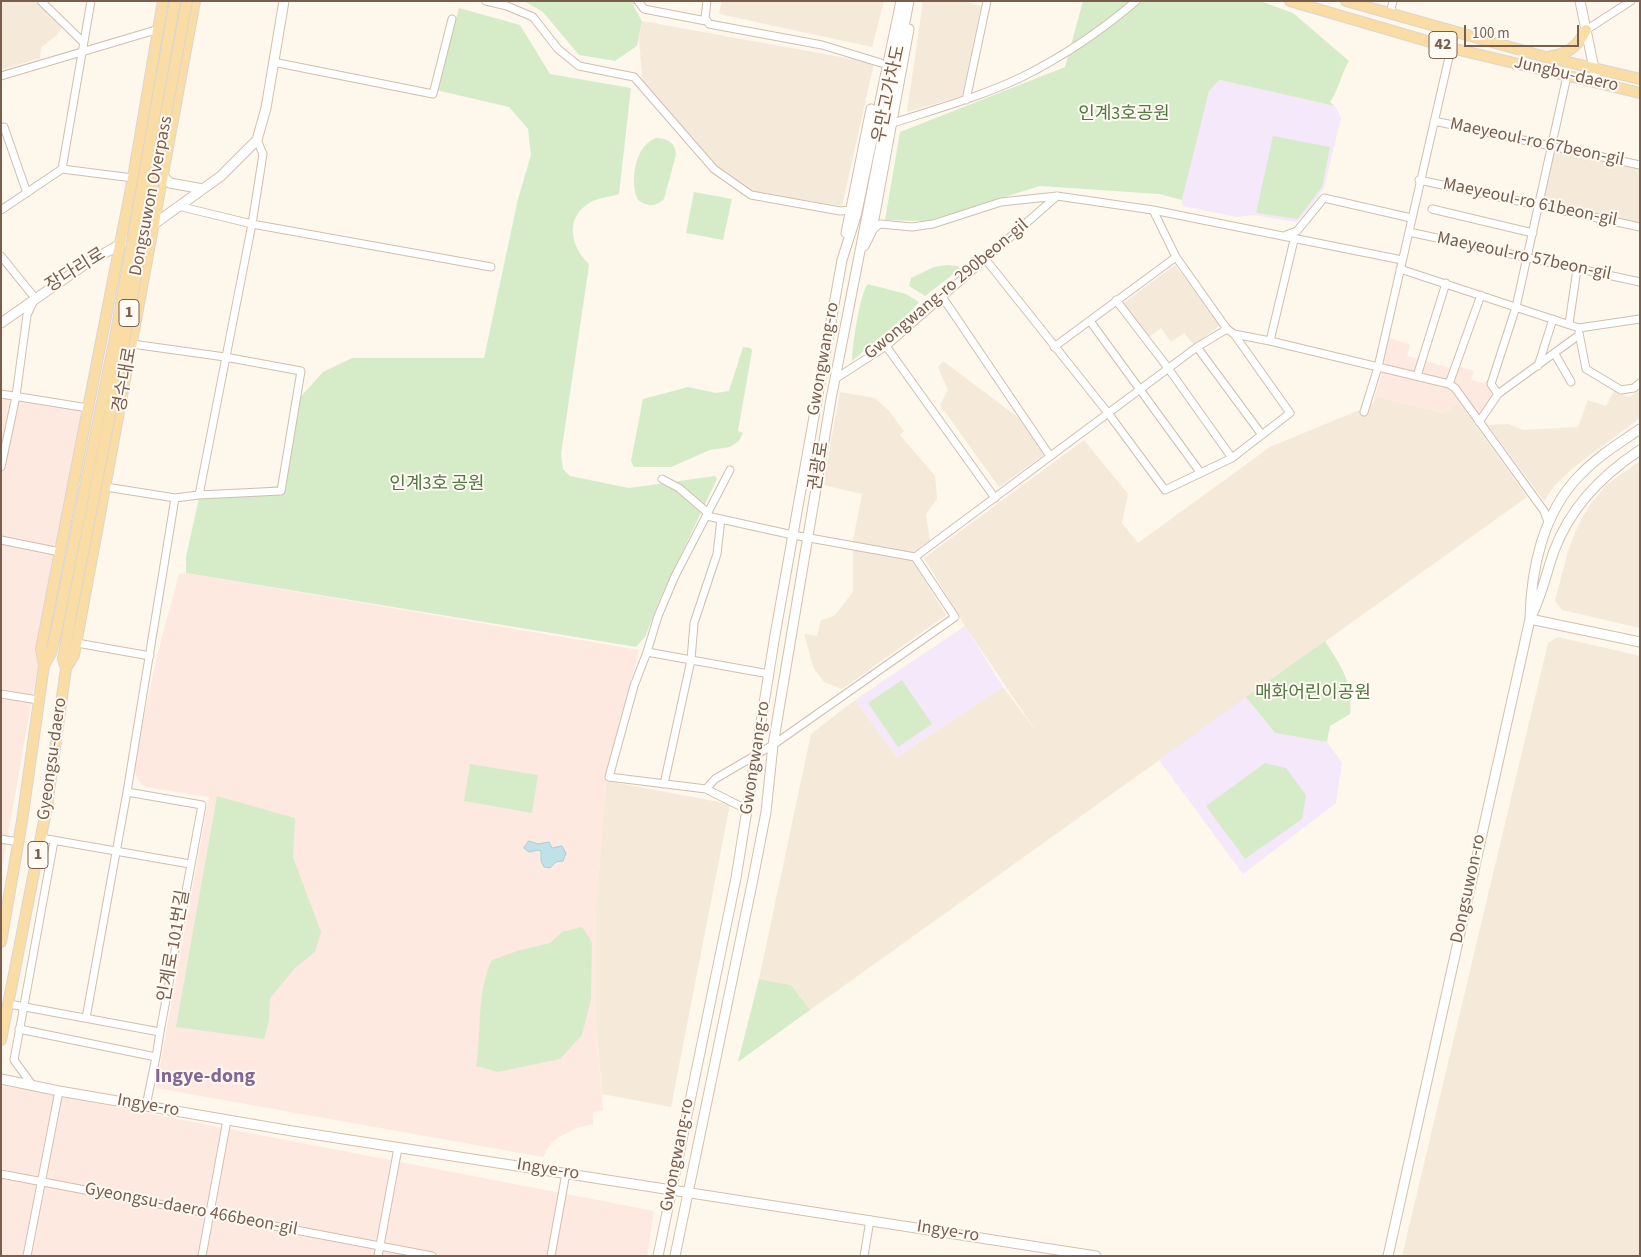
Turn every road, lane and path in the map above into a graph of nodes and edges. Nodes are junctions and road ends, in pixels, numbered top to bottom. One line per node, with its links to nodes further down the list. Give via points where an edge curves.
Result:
1 (41, 1): 28 (street)
2 (90, 1): 28 (street)
3 (164, 1): 25 (main road, 경수대로)
4 (175, 1): 140 (main road, Dongsuwon Overpass / 1, bridge)
5 (187, 1): 140 (main road, Dongsuwon Overpass / 1, bridge, via 116,384)
6 (195, 1): 48 (main road, 경수대로)
7 (284, 1): 32 (street)
8 (486, 1): 59 (street, via 534,17 558,49 579,66 634,76 714,169 751,195)
9 (638, 1): 24 (street, via 644,9)
10 (707, 1): 24 (street)
11 (895, 1): 33 (street, Gwongwang-ro)
12 (901, 1): 51 (street, 우만고가차도)
13 (909, 1): 51 (street, 우만고가차도)
14 (914, 1): 42 (street)
15 (987, 1): 40 (street)
16 (1136, 1): 40 (street, via 1059,56 1022,77)
17 (1290, 1): 29 (main road, Jungbu-daero / 42)
18 (1346, 1): 22 (main road, Jungbu-daero / 42)
19 (1393, 1): 22 (street)
20 (1580, 1): 26 (street)
21 (1631, 1): 26 (street)
22 (1390, 14): 27 (main road, Jungbu-daero / 42)
23 (452, 19): 32 (street, via 433,94)
24 (706, 21): 33 (street, via 822,45)
25 (159, 29): 30 (street); 49 (main road, 경수대로)
26 (1586, 30): 31 (main road, via 1581,39 1560,56); 34 (street)
27 (1454, 31): 29 (street); 31 (main road, Jungbu-daero / 42)
28 (83, 42): 30 (street)
29 (1451, 48): 36 (main road, Jungbu-daero / 42); 41 (street)
30 (82, 51): 35 (street); 47 (street)
31 (1542, 56): 34 (main road, Jungbu-daero / 42)
32 (273, 62): 44 (street)
33 (881, 63): 59 (street, Gwongwang-ro)
34 (1594, 69): 37 (main road, Jungbu-daero / 42); 38 (street)
35 (1, 76)
36 (1567, 76): 38 (main road, Jungbu-daero / 42); 45 (street)
37 (1640, 79)
38 (1597, 83): 39 (main road, Jungbu-daero / 42)
39 (1640, 93)
40 (966, 100): 42 (street)
41 (1434, 121): 45 (street, Maeyeoul-ro 67beon-gil); 50 (street)
42 (892, 123): 65 (street)
43 (1, 128): 53 (street, via 4,128)
44 (257, 140): 52 (street, 장다리로, via 221,176); 62 (street, via 263,154)
45 (1552, 145): 46 (street, Maeyeoul-ro 67beon-gil); 55 (street)
46 (1640, 165)
47 (62, 168): 49 (street); 53 (street)
48 (163, 176): 52 (street, via 170,183); 63 (main road, 경수대로)
49 (133, 178): 69 (main road, 경수대로)
50 (1419, 180): 55 (street, Maeyeoul-ro 61beon-gil); 61 (street)
51 (866, 187): 70 (street, 권광로); 73 (street, Gwongwang-ro)
52 (203, 188): 56 (street, 장다리로)
53 (27, 192): 58 (street)
54 (1056, 196): 60 (street); 65 (street, via 1001,202 933,224 912,227 880,224); 75 (street, Gwongwang-ro 290beon-gil)
55 (1539, 205): 64 (street, Maeyeoul-ro 61beon-gil); 67 (street)
56 (178, 206): 62 (street); 63 (street, 장다리로)
57 (1432, 209): 67 (street)
58 (1, 210)
59 (850, 210): 73 (street, Gwongwang-ro)
60 (1153, 210): 68 (street); 72 (street)
61 (1411, 218): 66 (street); 68 (street, via 1324,198)
62 (252, 224): 77 (street); 101 (street)
63 (154, 225): 69 (street, 장다리로); 96 (main road, 경수대로)
64 (1640, 227)
65 (872, 230): 70 (street)
66 (1409, 232): 74 (street, Maeyeoul-ro 57beon-gil); 76 (street)
67 (1533, 233): 74 (street)
68 (1290, 237): 76 (street); 95 (street)
69 (119, 245): 83 (street, 장다리로); 114 (main road, 경수대로)
70 (860, 255): 106 (street, 권광로)
71 (1, 256): 83 (street)
72 (1176, 256): 85 (street); 92 (street)
73 (843, 258): 134 (street, Gwongwang-ro)
74 (1527, 258): 79 (street, Maeyeoul-ro 57beon-gil); 86 (street)
75 (986, 260): 84 (street, Gwongwang-ro 290beon-gil); 98 (street)
76 (1402, 260): 78 (street)
77 (491, 267)
78 (1400, 269): 81 (street); 103 (street)
79 (1577, 269): 80 (street, Maeyeoul-ro 57beon-gil); 91 (street)
80 (1640, 282)
81 (1446, 283): 82 (street); 105 (street)
82 (1481, 295): 86 (street); 109 (street)
83 (35, 298): 90 (street, 장다리로); 113 (street, via 27,315)
84 (943, 298): 97 (street, Gwongwang-ro 290beon-gil); 121 (street)
85 (1116, 300): 89 (street); 104 (street)
86 (1516, 307): 87 (street); 112 (street, via 1491,384)
87 (1553, 319): 91 (street); 102 (street)
88 (1640, 319): 93 (street)
89 (1090, 321): 98 (street); 110 (street)
90 (1, 323)
91 (1568, 324): 93 (street)
92 (1227, 329): 94 (street); 99 (street)
93 (1579, 331): 100 (street); 108 (street, via 1586,368 1621,390 1634,388)
94 (1234, 334): 95 (street); 119 (street, via 1290,413)
95 (1270, 340): 103 (street)
96 (132, 344): 101 (street); 127 (main road, 경수대로)
97 (886, 346): 106 (street, Gwongwang-ro 290beon-gil); 130 (street)
98 (1054, 347): 116 (street)
99 (1197, 347): 104 (street); 119 (street)
100 (1555, 354): 102 (street); 107 (street)
101 (225, 357): 128 (street); 128 (street, via 302,371 281,492)
102 (1538, 366): 112 (street)
103 (1378, 367): 105 (street); 115 (street)
104 (1168, 368): 110 (street); 122 (street)
105 (1417, 376): 109 (street)
106 (835, 379): 135 (street, 권광로)
107 (1571, 382)
108 (1640, 383)
109 (1449, 384): 117 (street)
110 (1140, 390): 116 (street); 125 (street)
111 (1, 394): 113 (street)
112 (1498, 394): 117 (street)
113 (16, 396): 114 (street); 123 (street)
114 (88, 408): 137 (main road, 경수대로)
115 (1364, 412)
116 (1108, 413): 121 (street); 125 (street, via 1166,490)
117 (1478, 422): 133 (street, via 1544,511)
118 (1640, 429): 133 (street, Dongsuwon-ro, via 1602,454 1578,478)
119 (1262, 435): 122 (street)
120 (1640, 450): 139 (street, via 1592,488 1575,510 1554,552 1541,597)
121 (1050, 456): 130 (street)
122 (1232, 458): 125 (street)
123 (1, 467)
124 (730, 470): 131 (street)
125 (1200, 472)
126 (662, 479): 131 (street, via 679,488)
127 (106, 486): 129 (street); 142 (main road, 경수대로)
128 (199, 495): 129 (street)
129 (175, 498): 144 (street)
130 (995, 498): 138 (street)
131 (707, 514): 132 (street); 143 (street, via 675,576)
132 (721, 519): 134 (street); 145 (street, via 717,554 694,623)
133 (1548, 522): 139 (street, Dongsuwon-ro, via 1530,587)
134 (793, 535): 135 (street); 148 (street, Gwongwang-ro)
135 (808, 538): 138 (street); 151 (street, 권광로)
136 (1, 540): 137 (street)
137 (60, 552): 146 (main road, 경수대로, via 41,649)
138 (915, 556): 151 (street, via 955,618)
139 (1530, 619): 141 (street); 197 (street, Dongsuwon-ro)
140 (64, 624): 146 (main road, Gyeongsu-daero / 1); 147 (main road, Gyeongsu-daero / 1, via 63,659)
141 (1640, 642)
142 (77, 643): 144 (street); 147 (main road, 경수대로)
143 (647, 652): 145 (street); 153 (street, via 634,686 609,778)
144 (150, 656): 155 (street)
145 (692, 660): 148 (street); 153 (street)
146 (44, 664): 150 (main road, Gyeongsu-daero / 1)
147 (66, 668): 157 (main road, Gyeongsu-daero / 1)
148 (769, 674): 152 (street, Gwongwang-ro)
149 (1, 694): 150 (street)
150 (38, 700): 160 (main road, Gyeongsu-daero / 1)
151 (773, 745): 152 (street); 183 (street, 권광로, via 766,812)
152 (755, 757): 154 (street, via 722,774); 156 (street, Gwongwang-ro)
153 (664, 784): 154 (street)
154 (706, 789): 156 (street)
155 (127, 792): 161 (street); 162 (street, 인계로 101번길, via 202,805)
156 (748, 810): 182 (street, Gwongwang-ro)
157 (41, 838): 159 (street); 163 (main road, Gyeongsu-daero / 1)
158 (1, 839): 160 (street)
159 (54, 841): 161 (street); 164 (street)
160 (18, 842): 165 (main road, Gyeongsu-daero / 1)
161 (116, 852): 162 (street); 168 (street)
162 (190, 862): 170 (street, 인계로 101번길)
163 (26, 914): 164 (street); 166 (main road, Gyeongsu-daero / 1)
164 (40, 917): 167 (street)
165 (1, 942)
166 (8, 1004): 167 (street); 171 (main road, Gyeongsu-daero / 1)
167 (23, 1006): 168 (street); 169 (street)
168 (86, 1018): 170 (street)
169 (19, 1029): 172 (street); 174 (street, via 14,1060)
170 (160, 1032): 172 (street, 인계로 101번길)
171 (1, 1040)
172 (156, 1057): 176 (street)
173 (1, 1079): 174 (street, Ingye-ro)
174 (33, 1086): 175 (street, Ingye-ro)
175 (59, 1092): 176 (street, Ingye-ro); 181 (street)
176 (146, 1106): 177 (street, Ingye-ro)
177 (227, 1120): 178 (street, Ingye-ro); 184 (street)
178 (398, 1148): 179 (street, Ingye-ro); 186 (street)
179 (566, 1173): 182 (street, Ingye-ro); 192 (street)
180 (1, 1174): 181 (street, Gyeongsu-daero 466beon-gil)
181 (42, 1182): 184 (street, Gyeongsu-daero 466beon-gil); 188 (street)
182 (671, 1190): 183 (street, Ingye-ro); 193 (street, Gwongwang-ro)
183 (687, 1192): 185 (street, Ingye-ro); 194 (street)
184 (210, 1214): 186 (street, Gyeongsu-daero 466beon-gil); 189 (street)
185 (870, 1220): 187 (street, Ingye-ro); 195 (street)
186 (380, 1246): 190 (street); 191 (street, Gyeongsu-daero 466beon-gil)
187 (1061, 1253): 196 (street, Ingye-ro)
188 (27, 1256)
189 (202, 1256)
190 (378, 1256)
191 (432, 1256)
192 (551, 1256)
193 (658, 1256)
194 (675, 1256)
195 (864, 1256)
196 (1096, 1256)
197 (1388, 1256)

